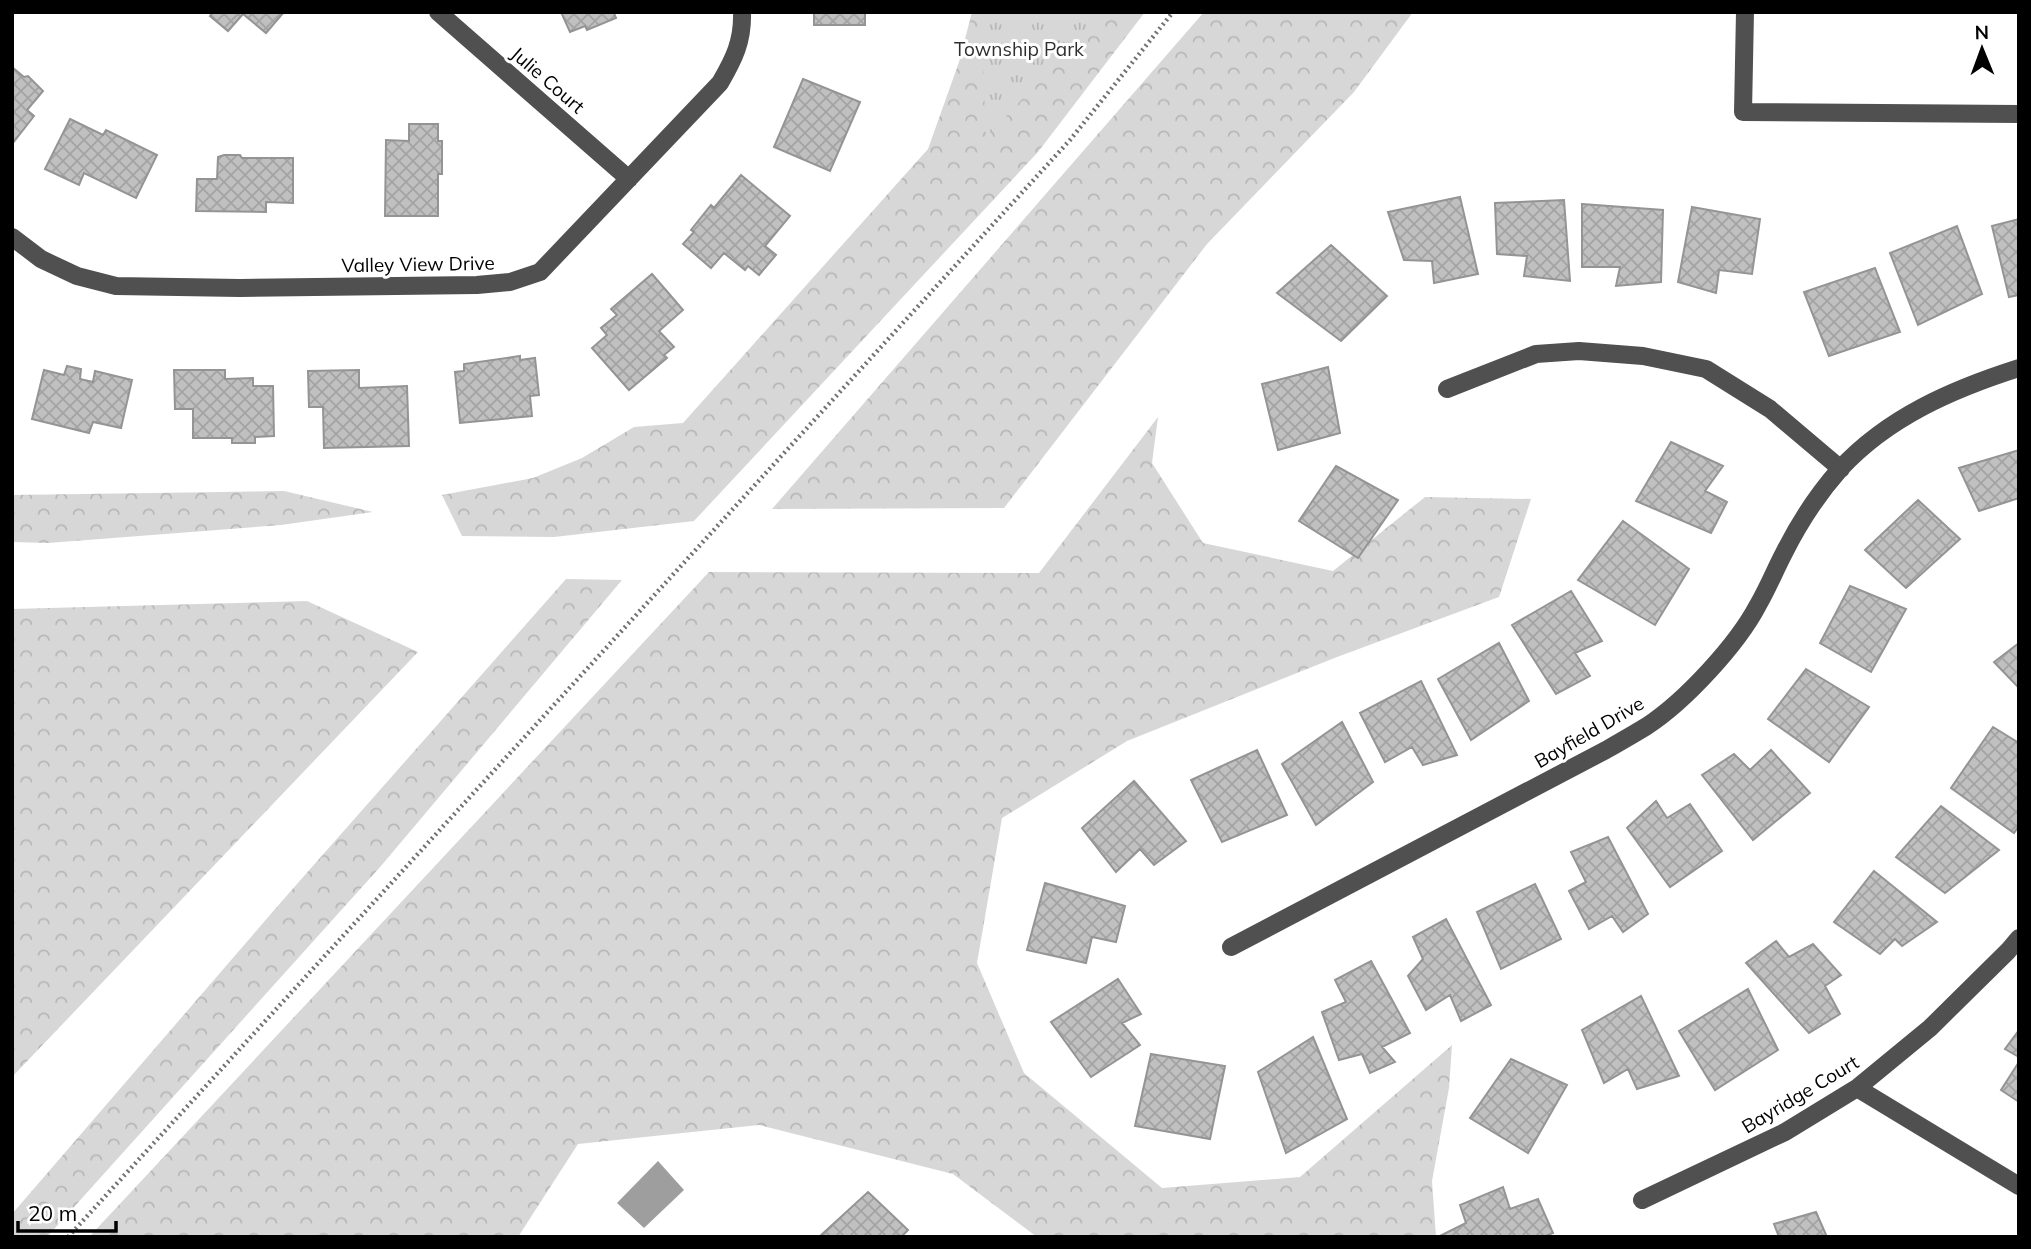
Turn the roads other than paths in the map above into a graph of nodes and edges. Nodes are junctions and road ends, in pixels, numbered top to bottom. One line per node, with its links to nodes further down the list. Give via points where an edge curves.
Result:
1 (438, 12): 5 (street, Julie Court)
2 (742, 12): 5 (street, Valley View Drive, via 737,54 720,83)
3 (1745, 12): 4 (street, via 1743,112)
4 (2019, 114)
5 (629, 179): 6 (street, Valley View Drive, via 540,272 510,282 116,286 77,276 41,259)
6 (12, 237)
7 (2019, 368): 9 (street, Bayfield Drive, via 1973,383 1912,412)
8 (1447, 389): 9 (street, via 1536,354 1580,351 1643,356 1706,369 1770,409)
9 (1841, 469): 11 (street, Bayfield Drive, via 1809,509 1757,607 1727,651 1681,699 1606,750)
10 (2019, 938): 12 (street, Bayridge Court, via 1930,1028)
11 (1231, 947)
12 (1857, 1088): 13 (street); 14 (street, Bayridge Court, via 1785,1132)
13 (2019, 1186)
14 (1643, 1200)

